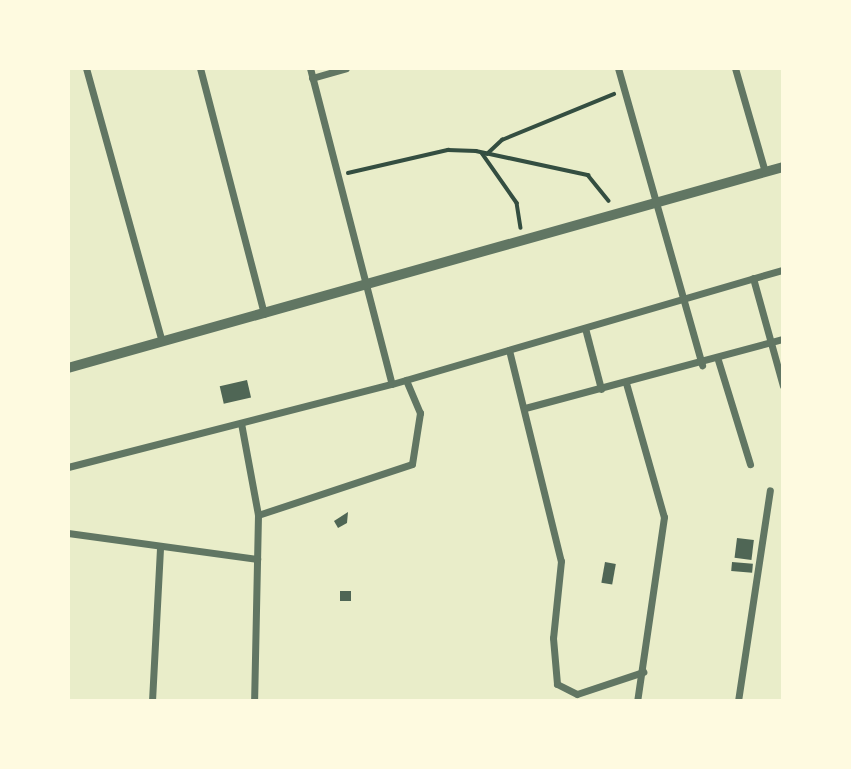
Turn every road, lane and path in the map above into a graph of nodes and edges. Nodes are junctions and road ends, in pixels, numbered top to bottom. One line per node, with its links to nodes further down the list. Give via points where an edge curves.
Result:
1 (86, 68): 24 (street)
2 (200, 68): 21 (street)
3 (310, 68): 7 (street)
4 (346, 68): 7 (street)
5 (618, 68): 8 (street)
6 (735, 68): 12 (street)
7 (312, 78): 13 (street)
8 (624, 90): 10 (path, via 502,140); 14 (street)
9 (482, 153): 10 (path); 13 (path, via 448,150); 16 (path, via 517,203)
10 (487, 154): 15 (path, via 588,175)
11 (783, 167): 12 (street)
12 (765, 172): 14 (street)
13 (339, 176): 19 (street)
14 (656, 203): 15 (street); 20 (street)
15 (615, 214): 16 (street)
16 (523, 241): 19 (street)
17 (783, 270): 18 (street)
18 (753, 278): 20 (street); 25 (street)
19 (369, 284): 21 (street); 32 (street)
20 (683, 299): 22 (street); 28 (street)
21 (264, 314): 24 (street)
22 (585, 328): 26 (street); 34 (street)
23 (783, 339): 25 (street)
24 (162, 342): 29 (street)
25 (772, 342): 27 (street); 33 (street)
26 (509, 350): 30 (street); 35 (street)
27 (718, 360): 28 (street); 37 (street)
28 (702, 365): 31 (street)
29 (68, 368)
30 (405, 380): 32 (street); 40 (street, via 420,413 412,464)
31 (626, 383): 34 (street); 44 (street, via 664,516)
32 (393, 384): 36 (street)
33 (783, 386)
34 (600, 389): 35 (street)
35 (525, 408): 44 (street, via 562,561 554,638 557,684 576,694)
36 (241, 423): 38 (street); 40 (street)
37 (750, 464)
38 (68, 467)
39 (770, 490): 48 (street)
40 (258, 515): 43 (street)
41 (68, 533): 42 (street)
42 (160, 546): 43 (street); 45 (street)
43 (257, 559): 46 (street)
44 (643, 672): 47 (street)
45 (152, 701)
46 (254, 701)
47 (637, 701)
48 (738, 701)

